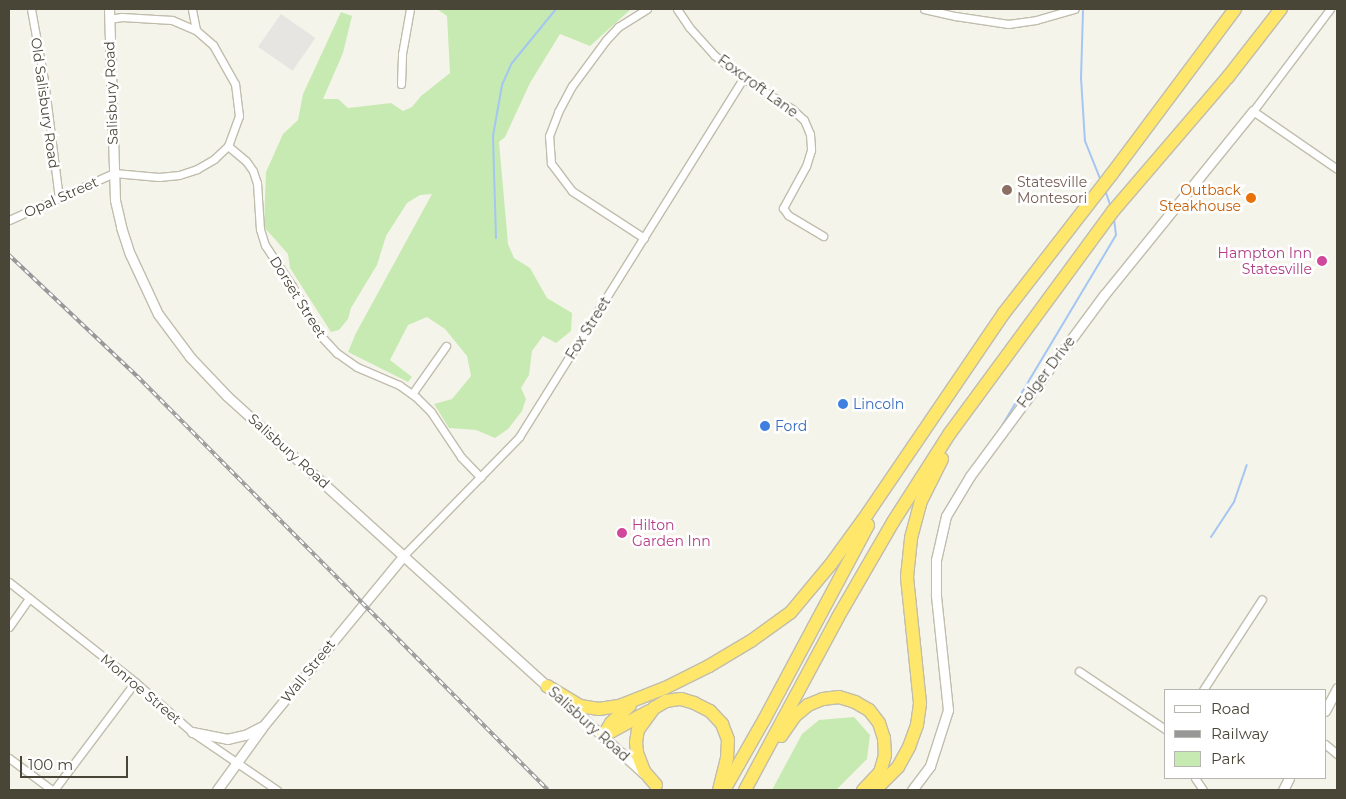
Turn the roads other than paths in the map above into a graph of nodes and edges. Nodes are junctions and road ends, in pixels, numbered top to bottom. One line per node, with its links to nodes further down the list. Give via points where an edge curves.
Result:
1 (31, 9): 20 (street, Old Salisbury Road)
2 (108, 9): 12 (street, Salisbury Road)
3 (192, 9): 13 (street)
4 (410, 9): 15 (street, via 402,54)
5 (646, 9): 23 (street, via 618,27 606,40 572,86 549,136 551,163 572,191)
6 (678, 9): 14 (street, Foxcroft Lane, via 689,28 714,55)
7 (924, 9): 8 (street, via 1008,24)
8 (1074, 9)
9 (1235, 9): 27 (highway, via 1004,313)
10 (1281, 9): 24 (highway, via 1228,77 1113,211)
11 (1330, 9): 16 (street, Folger Drive)
12 (109, 19): 13 (street, via 172,20); 19 (street, Salisbury Road)
13 (196, 30): 17 (street, via 213,45 235,84 238,116)
14 (743, 78): 22 (street, Foxcroft Lane, via 804,120 810,134 811,150 783,208 788,215); 23 (street, Fox Street)
15 (401, 84)
16 (1253, 111): 18 (street); 60 (street, Folger Drive, via 1098,303 970,476 946,516 936,560 936,586 948,710 930,766)
17 (228, 146): 19 (street, via 206,164 179,175 159,177); 26 (street, Dorset Street, via 246,161 253,172 265,244 320,335 357,367)
18 (1337, 170)
19 (114, 173): 20 (street, Opal Street); 29 (street, Salisbury Road, via 115,200 130,254 158,314 174,336 227,396)
20 (59, 198): 21 (street, Opal Street)
21 (9, 220)
22 (823, 236)
23 (644, 238): 28 (street, Fox Street, via 519,437)
24 (1049, 299): 57 (highway, via 950,433 893,522); 59 (highway, via 944,456 920,501 911,538 908,577 920,703 917,725 898,766)
25 (446, 346): 26 (street)
26 (412, 394): 28 (street, Dorset Street, via 431,412 461,457)
27 (904, 459): 39 (highway, via 831,564 791,612 752,641 709,666); 56 (highway)
28 (480, 477): 29 (street, Fox Street)
29 (404, 555): 36 (street, Salisbury Road); 42 (street, Wall Street)
30 (9, 582): 31 (street, Monroe Street)
31 (29, 598): 33 (street); 35 (street, Monroe Street)
32 (1262, 598): 38 (street)
33 (9, 627)
34 (1079, 671): 43 (street)
35 (135, 682): 44 (street, Monroe Street); 52 (street)
36 (547, 686): 39 (highway, via 580,706 599,709); 45 (street, Salisbury Road)
37 (1337, 688): 41 (street)
38 (1204, 689)
39 (638, 699): 45 (highway, via 611,723)
40 (654, 708): 45 (highway); 51 (highway, via 644,720 636,742 644,771); 55 (highway, via 666,701 681,699 710,711 722,724 728,740)
41 (1326, 709)
42 (264, 725): 44 (street, via 245,735 227,739); 49 (street, Wall Street)
43 (1164, 728)
44 (192, 732): 49 (street, Monroe Street)
45 (603, 736): 51 (street, Salisbury Road)
46 (1326, 745): 47 (street)
47 (1337, 754)
48 (9, 758): 52 (street)
49 (235, 763): 53 (street, Wall Street); 54 (street, Monroe Street)
50 (1196, 779): 61 (street)
51 (659, 788)
52 (53, 790)
53 (217, 790)
54 (277, 790)
55 (719, 790)
56 (724, 790)
57 (745, 790): 58 (highway, via 795,716 814,702 839,698 869,710 879,723 884,738 885,755 880,772)
58 (863, 790)
59 (875, 790)
60 (912, 790)
61 (1203, 790)

